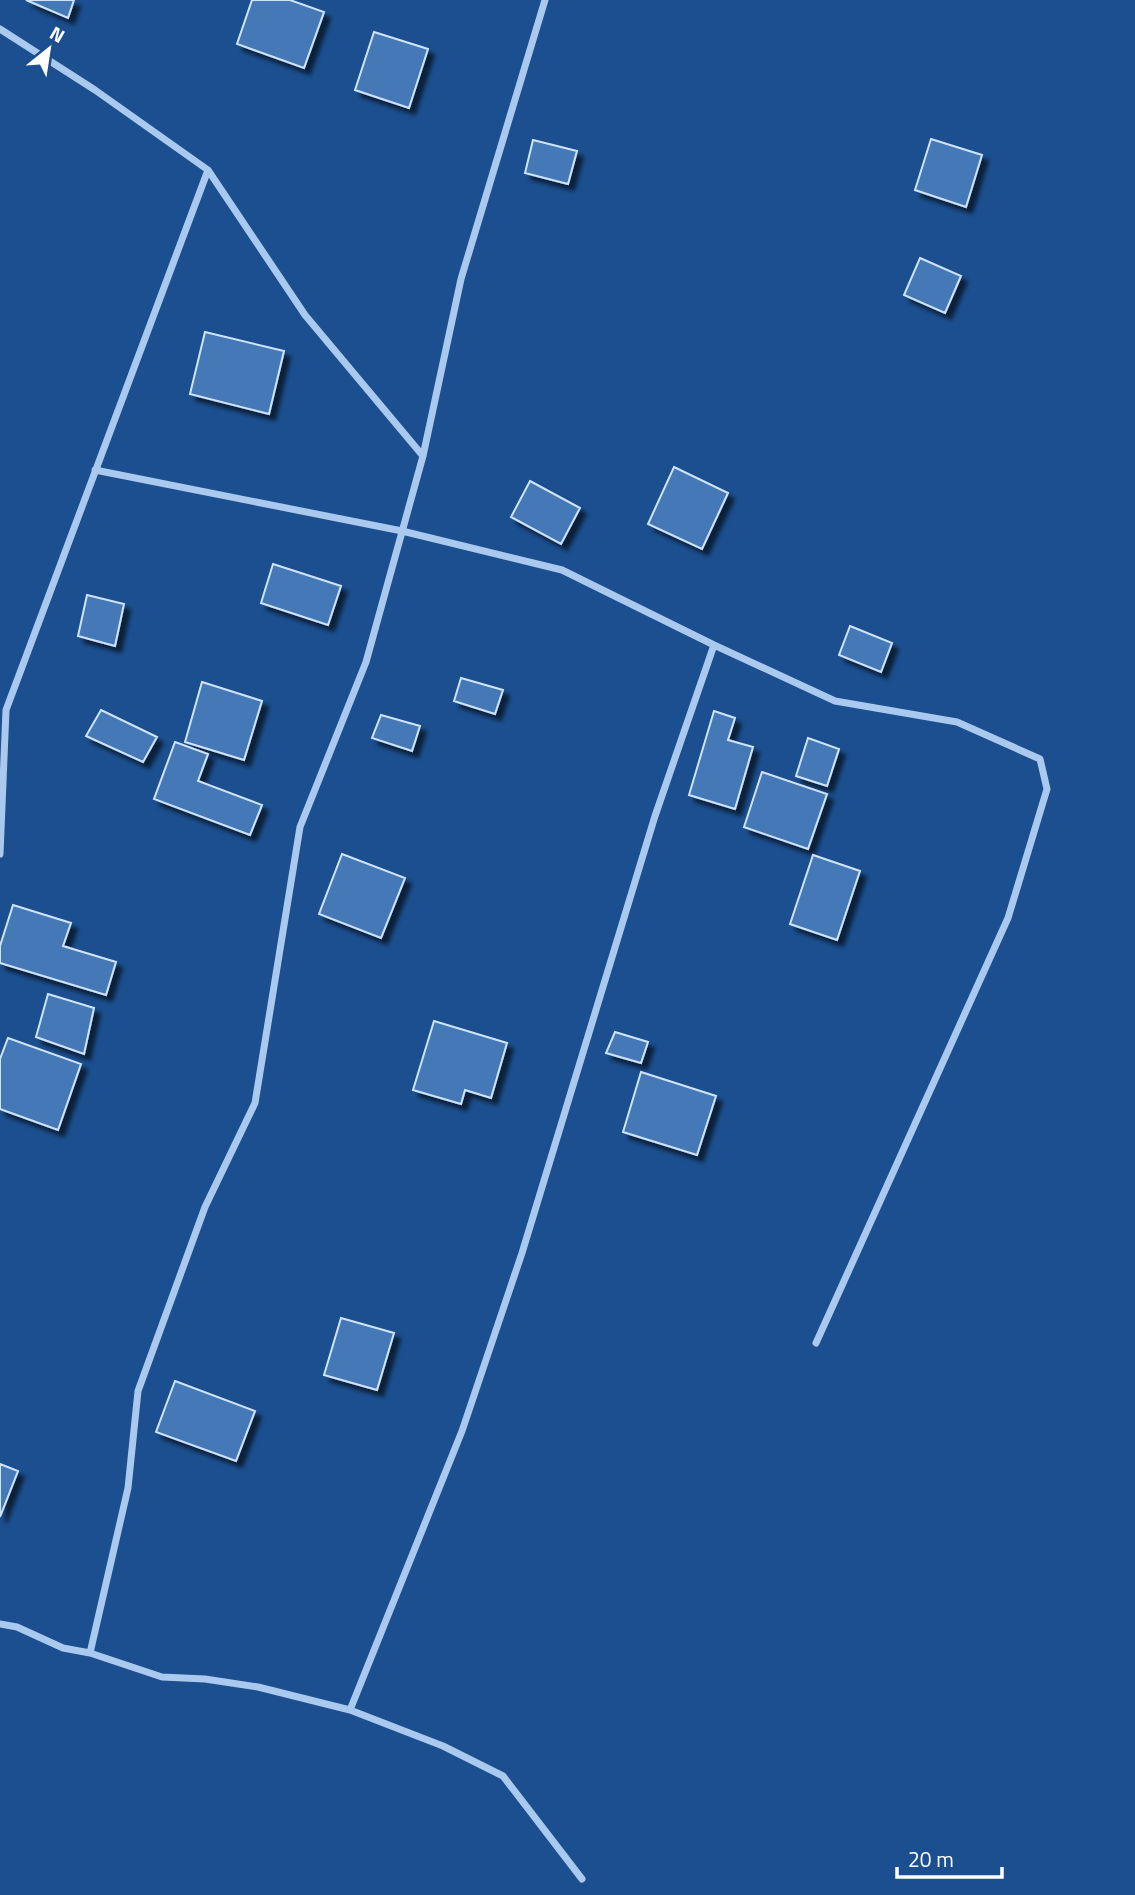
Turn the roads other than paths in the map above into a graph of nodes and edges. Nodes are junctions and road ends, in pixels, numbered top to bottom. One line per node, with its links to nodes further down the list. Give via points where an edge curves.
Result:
1 (545, 0): 4 (street, via 461,279)
2 (0, 29): 3 (street)
3 (208, 170): 4 (street, via 305,315); 5 (street)
4 (423, 456): 6 (street)
5 (95, 470): 6 (street); 8 (street, via 6,710)
6 (402, 531): 7 (street, via 562,570); 11 (street, via 366,662 300,827 255,1103 205,1207 138,1391 128,1488)
7 (714, 645): 9 (street, via 835,701 957,722 1040,759 1046,789 1008,918); 12 (street, via 655,816 522,1253 466,1418)
8 (0, 854)
9 (816, 1343)
10 (0, 1624): 11 (street, via 63,1648)
11 (90, 1653): 12 (street, via 162,1678 258,1687)
12 (350, 1710): 13 (street, via 443,1746 503,1776)
13 (582, 1879)

